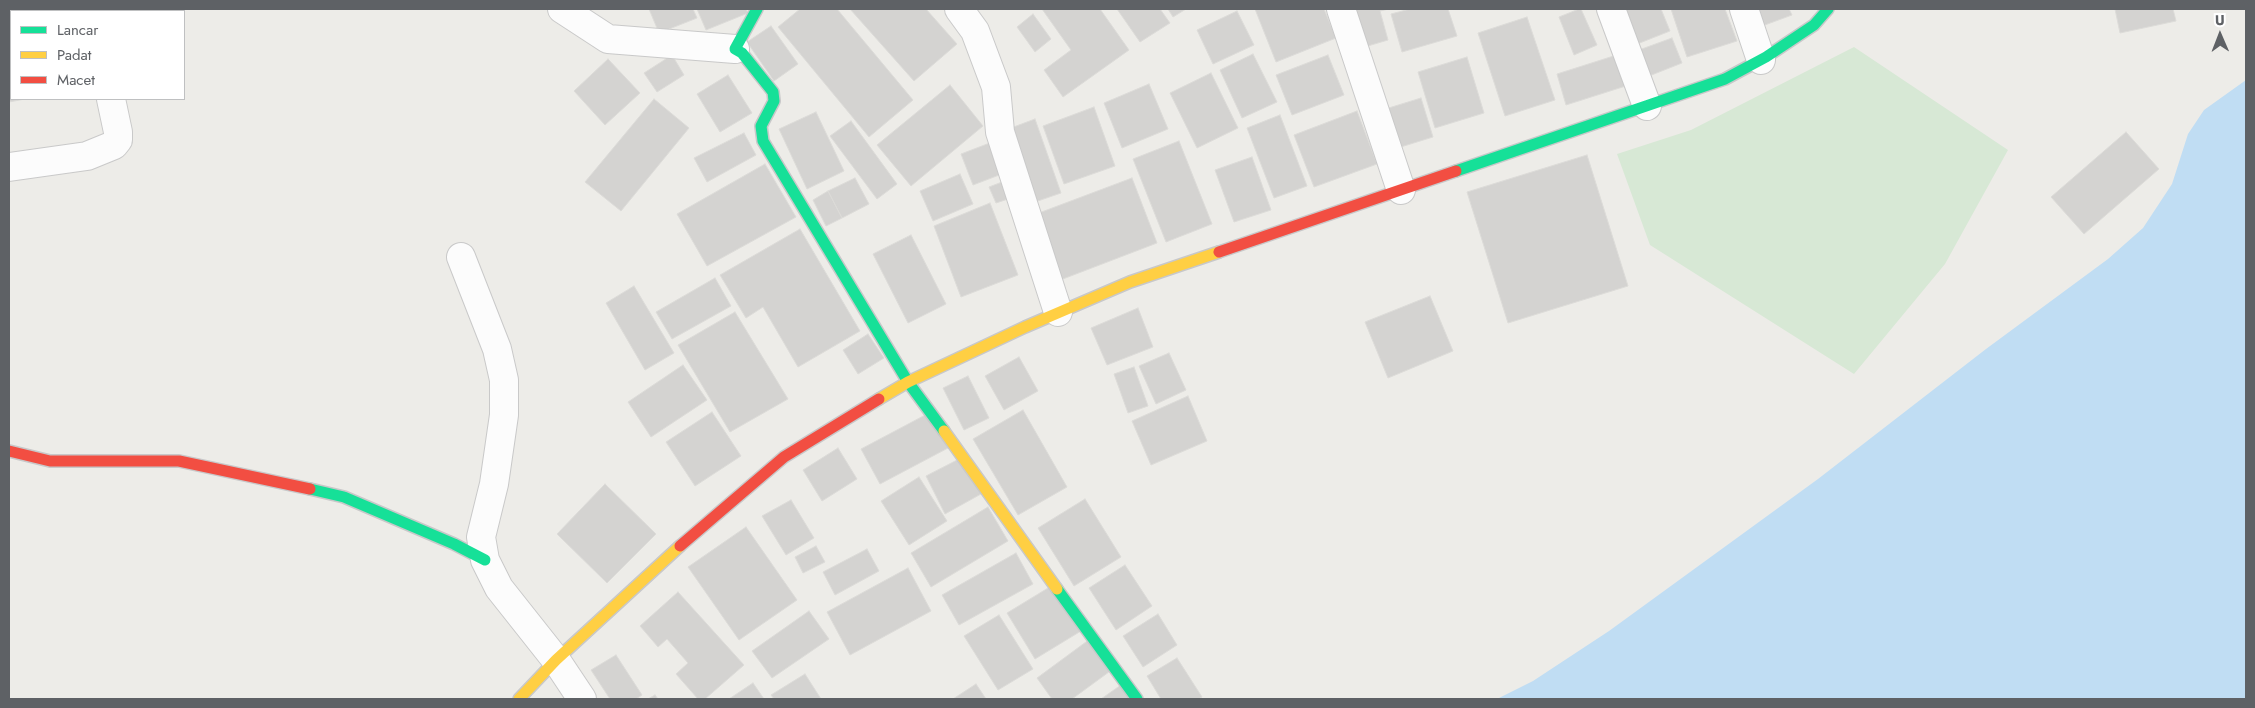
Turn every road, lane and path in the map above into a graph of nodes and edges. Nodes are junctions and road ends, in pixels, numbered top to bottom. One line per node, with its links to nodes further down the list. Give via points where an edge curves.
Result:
1 (562, 9): 8 (street, via 608,39)
2 (757, 9): 8 (street)
3 (959, 9): 15 (street, via 975,31 996,86 1000,132)
4 (1342, 9): 13 (street)
5 (1611, 9): 11 (street)
6 (1744, 9): 9 (street)
7 (1828, 9): 9 (street, via 1814,25)
8 (735, 49): 16 (street, via 774,92 774,101 761,126 763,141)
9 (1761, 60): 11 (street, via 1725,79)
10 (111, 100): 12 (street, via 118,132 114,145 87,156)
11 (1647, 106): 13 (street)
12 (9, 167)
13 (1400, 190): 15 (street, via 1130,282)
14 (462, 257): 18 (street, via 497,349 504,380 504,414 494,484 481,537)
15 (1058, 312): 16 (street)
16 (908, 382): 19 (street, via 784,458 704,524); 22 (street)
17 (9, 451): 18 (street, via 50,461 179,461 291,485 344,498)
18 (486, 560): 19 (street, via 499,588)
19 (556, 660): 20 (street); 21 (street)
20 (520, 699)
21 (582, 699)
22 (1137, 699)

